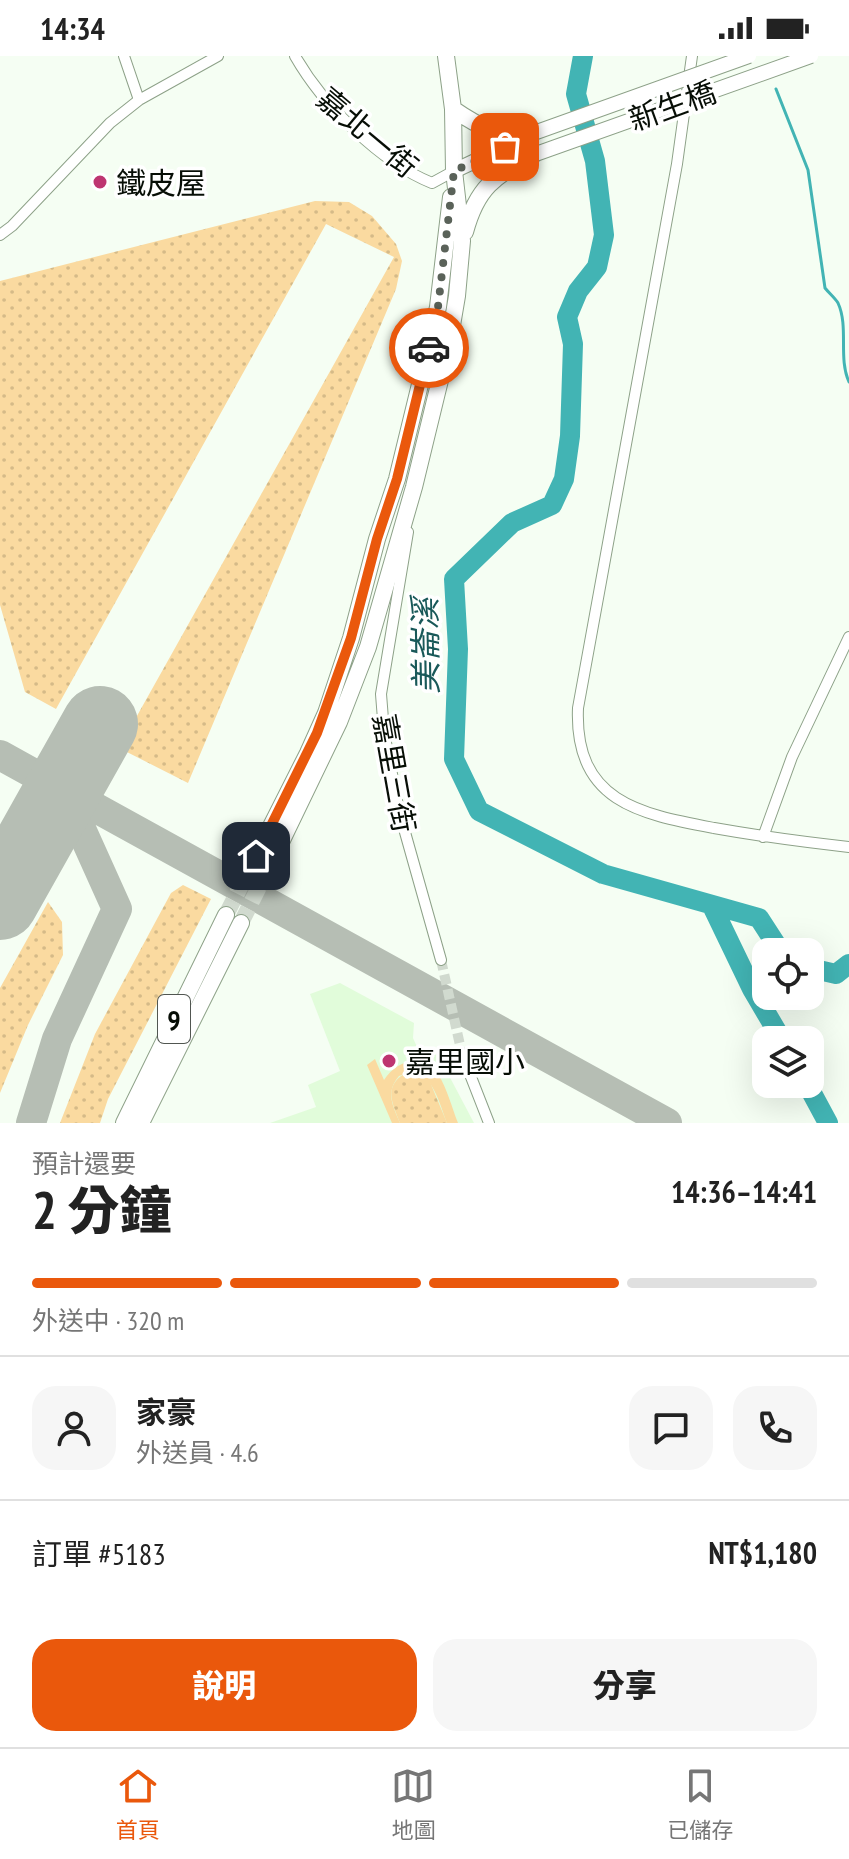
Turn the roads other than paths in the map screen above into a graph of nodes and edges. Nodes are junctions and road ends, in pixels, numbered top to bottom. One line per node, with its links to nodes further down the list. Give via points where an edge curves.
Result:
1 (218, 56): 8 (street)
2 (295, 56): 12 (street, 嘉北一街, via 311,84 343,119 408,173 432,183)
3 (446, 56): 9 (main road)
4 (692, 56): 17 (street, via 578,732 596,776 624,804 661,818)
5 (749, 56): 10 (street, 新生橋, bridge)
6 (811, 56): 11 (street, 新生橋, bridge)
7 (126, 57): 8 (street)
8 (139, 100): 13 (street)
9 (453, 109): 10 (main road, via 485,130); 12 (main road)
10 (531, 134): 12 (street, 新生橋)
11 (533, 155): 12 (street, 新生橋); 14 (main road, via 482,190)
12 (454, 171): 14 (main road); 15 (main road, via 438,307 397,479 326,713 263,860 339,722 368,647)
13 (0, 235)
14 (462, 241): 15 (main road, via 449,343)
15 (414, 487): 19 (street, 嘉里三街, via 381,694 399,811)
16 (849, 637): 17 (street, via 792,757)
17 (763, 837): 18 (street)
18 (849, 847)
19 (441, 960)
20 (462, 1054): 23 (street)
21 (124, 1123): 22 (main road, 9, via 234,919)
22 (141, 1123)
23 (489, 1123)

